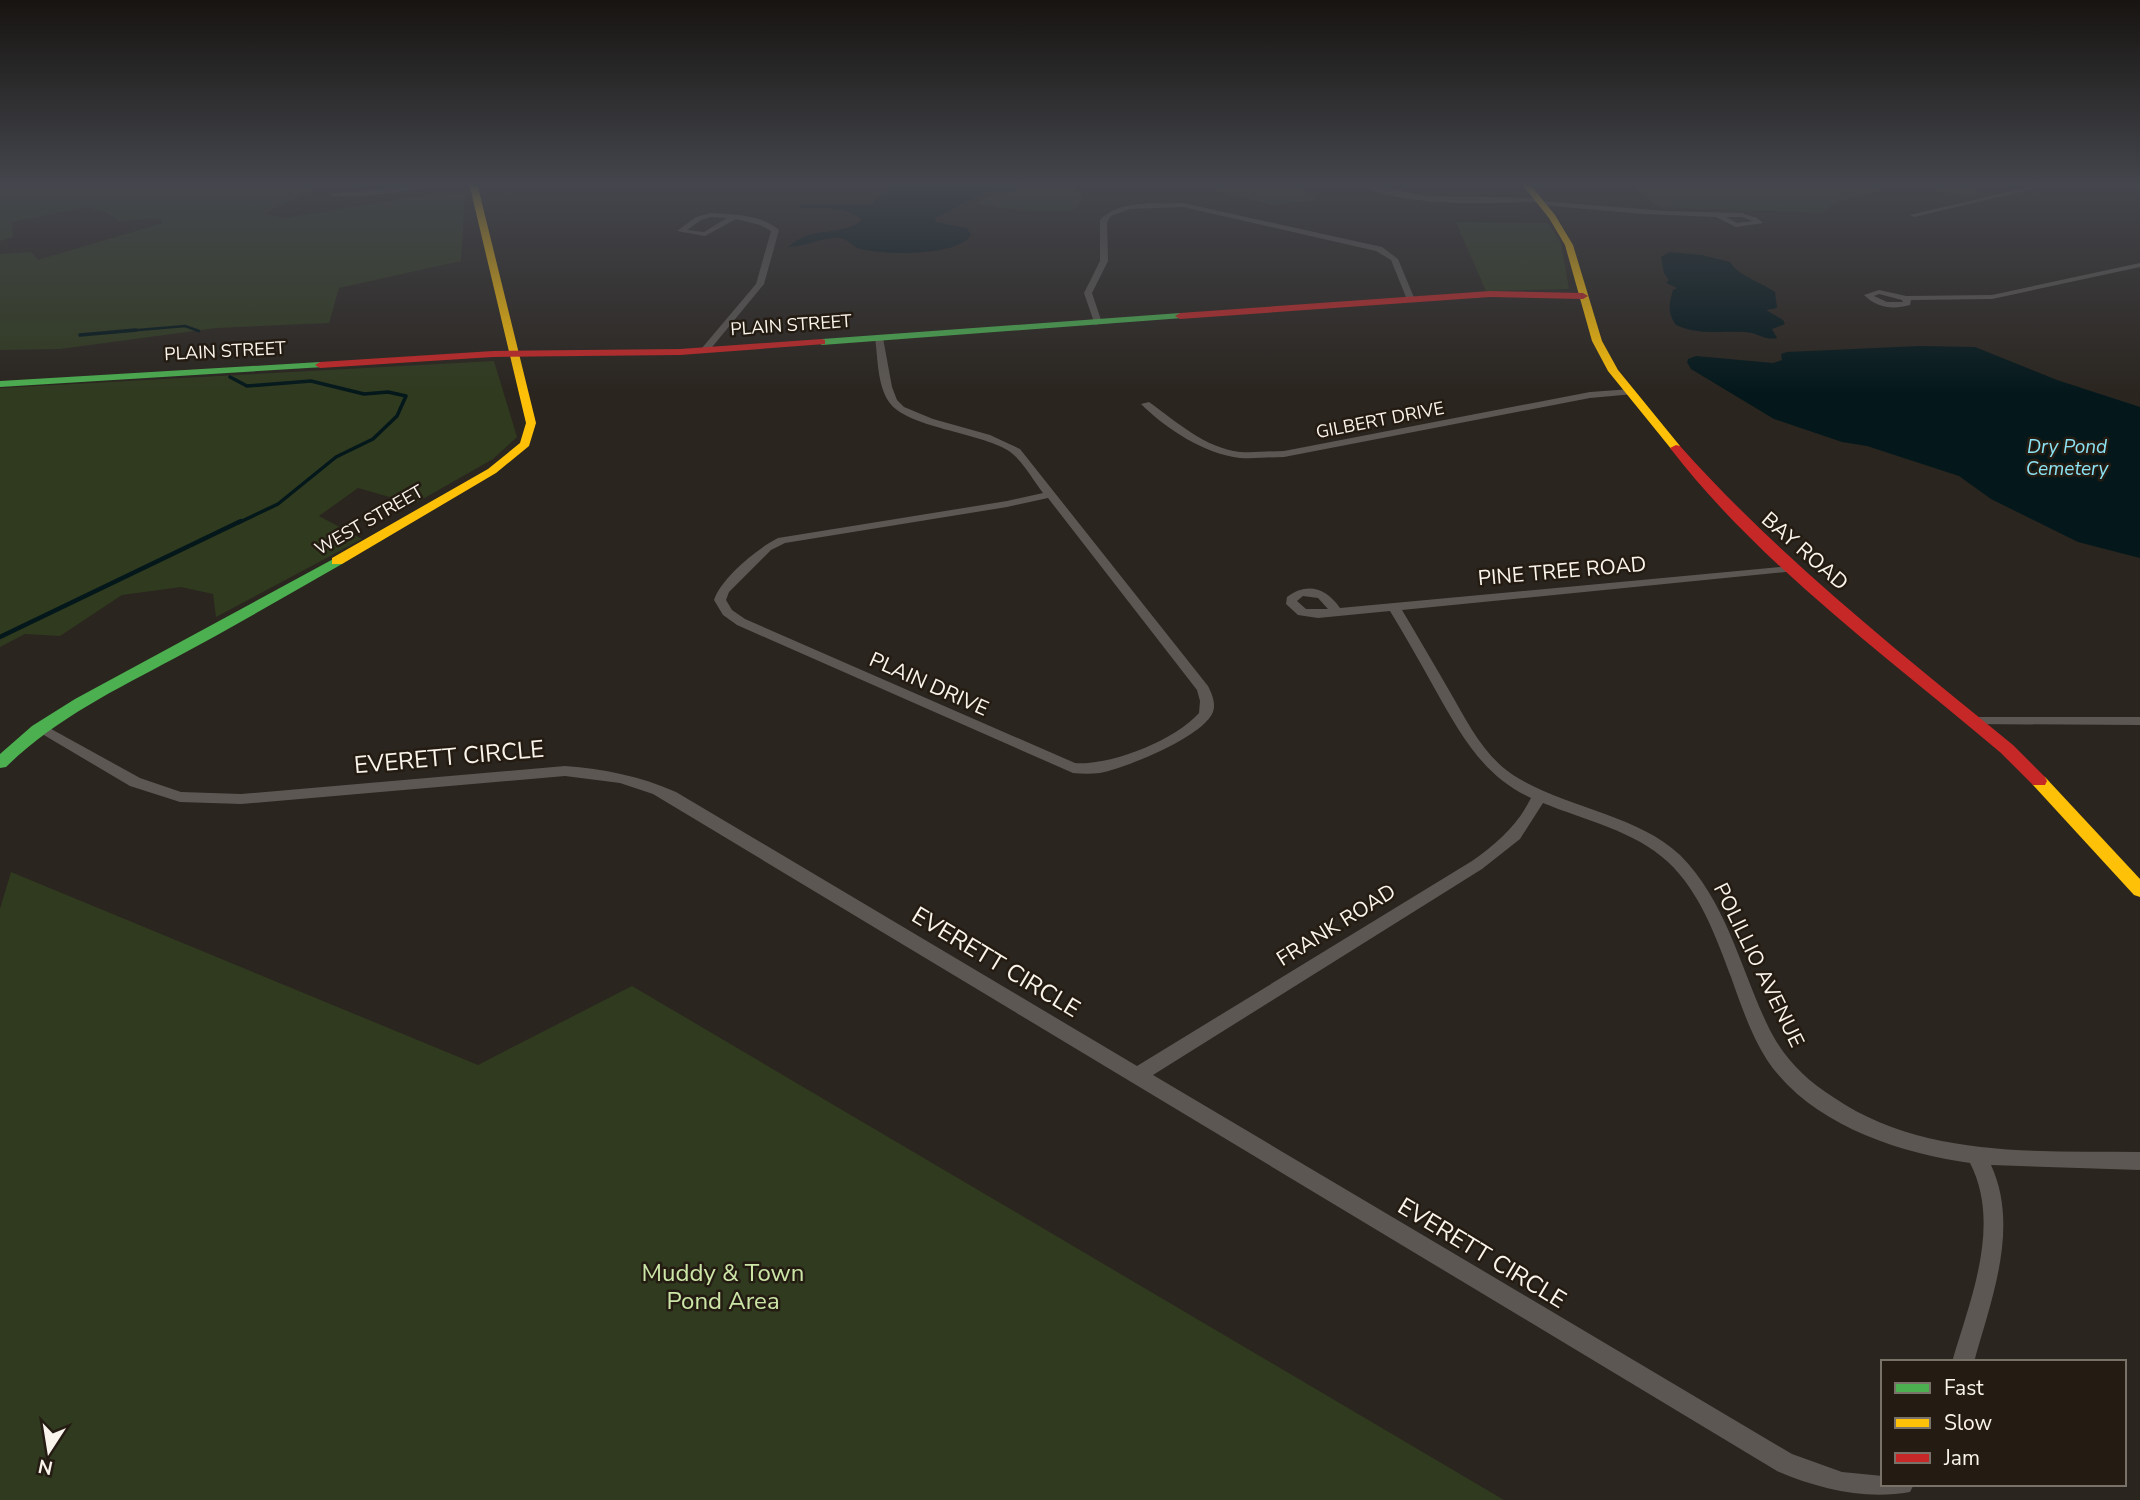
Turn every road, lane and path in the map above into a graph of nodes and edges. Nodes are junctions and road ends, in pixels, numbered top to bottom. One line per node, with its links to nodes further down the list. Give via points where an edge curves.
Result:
1 (490, 253): 13 (street, WEST STREET)
2 (770, 253): 12 (street, via 760,284)
3 (1104, 253): 10 (street, via 1088,293)
4 (1385, 253): 9 (street, via 1394,259)
5 (1571, 253): 7 (street, BAY ROAD)
6 (2140, 265): 8 (street, via 1992,297)
7 (1583, 296): 9 (street, PLAIN STREET, via 1503,294); 15 (street, BAY ROAD, via 1597,341)
8 (1906, 298)
9 (1411, 300): 10 (street, PLAIN STREET)
10 (1098, 323): 11 (street, PLAIN STREET)
11 (879, 338): 12 (street, PLAIN STREET); 17 (street, PLAIN DRIVE, via 889,393 901,410 1000,440 1023,458)
12 (705, 350): 13 (street, PLAIN STREET)
13 (515, 353): 14 (street, PLAIN STREET); 23 (street, WEST STREET, via 531,430 509,460 236,620)
14 (0, 384)
15 (1631, 392): 16 (street, GILBERT DRIVE, via 1590,395 1284,454 1251,455 1220,451); 18 (street, BAY ROAD, via 1721,502)
16 (1146, 404)
17 (1048, 495): 17 (street, PLAIN DRIVE, via 1207,699 1205,715 1197,724 1112,765 1088,769 1059,764 741,622 721,604 720,595 727,587 767,548 782,540)
18 (1792, 569): 19 (street, PINE TREE ROAD); 21 (street, BAY ROAD)
19 (1394, 607): 20 (street, PINE TREE ROAD); 25 (street, POLILLIO AVENUE, via 1484,758 1512,781)
20 (1336, 612)
21 (1975, 721): 22 (street); 26 (street, BAY ROAD, via 2040,780)
22 (2140, 721)
23 (39, 728): 24 (street, WEST STREET); 27 (street, EVERETT CIRCLE, via 135,782 180,797 252,798 565,772 595,772 648,785)
24 (0, 763)
25 (1540, 795): 27 (street, FRANK ROAD, via 1525,827 1477,865); 28 (street, POLILLIO AVENUE, via 1644,839 1676,860 1712,916 1773,1054 1811,1093 1844,1118 1897,1141)
26 (2140, 890)
27 (1137, 1074): 31 (street, EVERETT CIRCLE, via 1785,1463 1833,1481 1864,1488)
28 (1975, 1154): 29 (street, POLILLIO AVENUE); 30 (street, via 1989,1182 1993,1239)
29 (2140, 1161)
30 (1964, 1360)
31 (1883, 1486)

